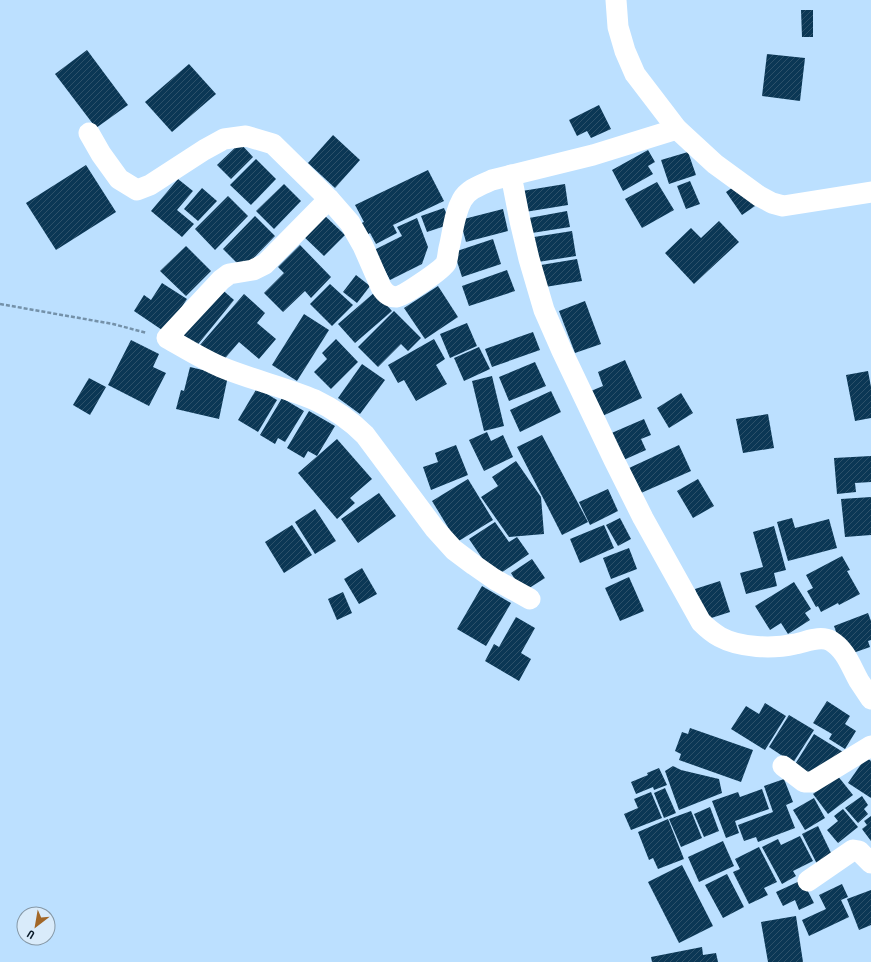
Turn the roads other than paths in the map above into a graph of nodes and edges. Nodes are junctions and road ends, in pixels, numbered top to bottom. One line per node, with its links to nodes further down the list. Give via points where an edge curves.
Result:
1 (616, 0): 2 (street, via 618,26 635,74)
2 (677, 129): 4 (street, via 592,155); 5 (street, via 715,164 772,203 783,206)
3 (89, 133): 6 (street, via 119,179 137,190 150,185 224,139 246,136 273,144)
4 (511, 175): 6 (street, via 492,180 468,192 458,208 445,264 415,288 398,297 384,292 350,223); 8 (street, via 529,259 544,310 617,467 701,622 722,638 739,644 776,647 815,639 830,641 848,660)
5 (871, 192)
6 (329, 199): 7 (street, via 265,264 253,270 229,274 221,280 167,338 221,367 315,400 335,410 366,435 435,529 454,550 494,579)
7 (530, 598)
8 (871, 699)
9 (871, 746): 10 (street, via 808,782 804,782)
10 (783, 766)
11 (871, 863): 12 (street, via 859,851 852,850)
12 (808, 881)

